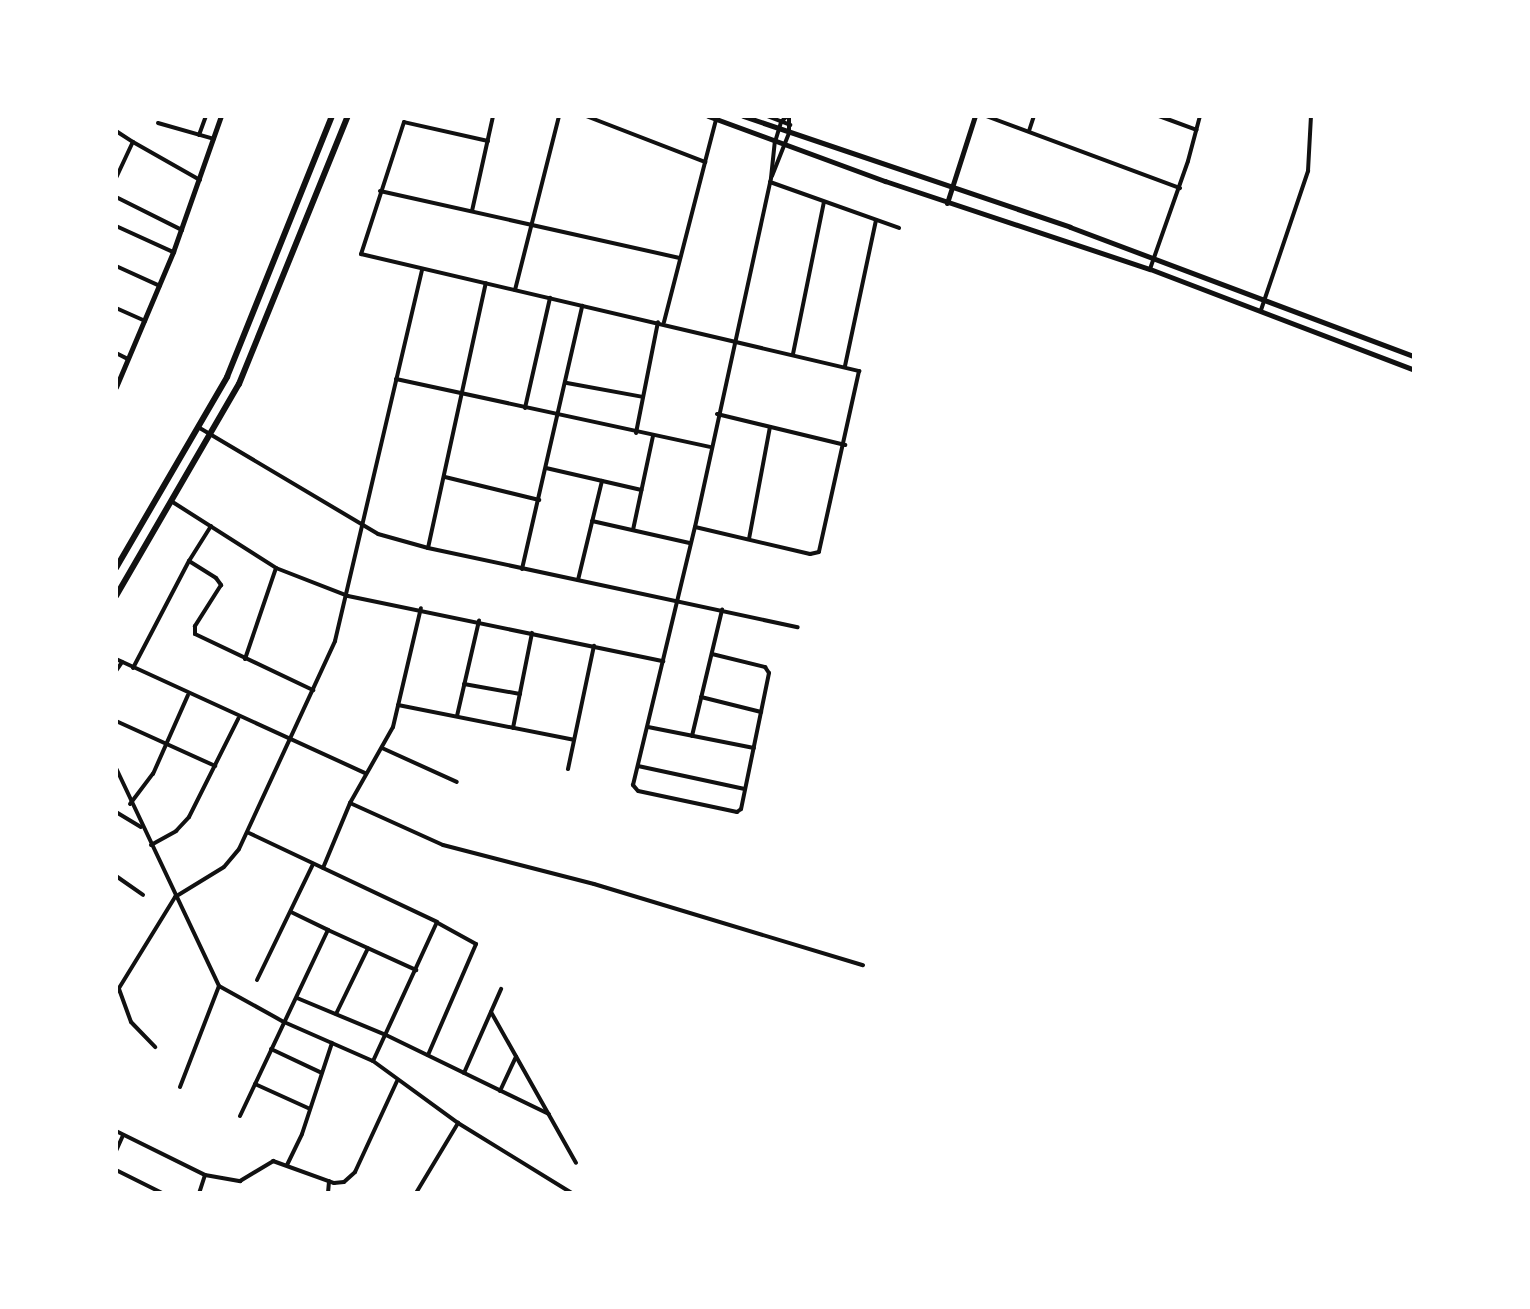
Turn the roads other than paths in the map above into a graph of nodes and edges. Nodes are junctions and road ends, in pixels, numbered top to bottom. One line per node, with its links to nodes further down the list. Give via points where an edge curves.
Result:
1 (206, 116): 27 (street)
2 (221, 116): 28 (street)
3 (332, 116): 81 (main road, via 227,377)
4 (348, 116): 84 (main road, via 239,384)
5 (493, 116): 29 (street)
6 (559, 116): 46 (street)
7 (586, 116): 33 (street)
8 (708, 116): 18 (street)
9 (743, 116): 22 (street)
10 (767, 116): 19 (street)
11 (788, 116): 19 (street); 21 (street)
12 (975, 116): 39 (street)
13 (986, 116): 25 (street)
14 (1034, 116): 25 (street)
15 (1159, 116): 23 (street)
16 (1200, 116): 23 (street)
17 (1311, 116): 60 (street, via 1308,171)
18 (716, 118): 31 (street); 33 (street)
19 (781, 122): 21 (street); 22 (street)
20 (158, 123): 27 (street)
21 (790, 125): 26 (street)
22 (779, 129): 26 (street); 31 (street)
23 (1197, 130): 38 (street)
24 (116, 131): 30 (street)
25 (1029, 131): 38 (street)
26 (789, 133): 32 (street); 39 (street)
27 (199, 135): 28 (street)
28 (214, 139): 37 (street)
29 (488, 141): 40 (street, via 404,122); 44 (street)
30 (133, 142): 34 (street); 37 (street)
31 (775, 142): 32 (street); 36 (street)
32 (785, 145): 36 (street); 43 (street)
33 (705, 162): 51 (street)
34 (118, 169): 35 (street)
35 (116, 178)
36 (771, 180): 42 (street); 66 (street)
37 (200, 181): 49 (street)
38 (1180, 188): 52 (street)
39 (952, 189): 43 (street); 52 (street)
40 (380, 191): 44 (street); 54 (street, via 361,254)
41 (116, 197): 49 (street)
42 (824, 202): 45 (street); 68 (street)
43 (947, 203): 55 (street)
44 (472, 211): 46 (street)
45 (876, 220): 48 (street); 71 (street)
46 (531, 225): 51 (street); 58 (street)
47 (116, 226): 50 (street)
48 (899, 228)
49 (182, 230): 50 (street)
50 (173, 252): 57 (street)
51 (680, 258): 65 (street)
52 (1154, 258): 55 (street); 60 (street)
53 (116, 266): 57 (street)
54 (422, 269): 56 (street); 73 (street)
55 (1150, 269): 63 (street)
56 (486, 283): 58 (street); 76 (street)
57 (160, 286): 64 (street)
58 (515, 290): 59 (street)
59 (550, 298): 61 (street); 78 (street)
60 (1264, 300): 63 (street); 69 (street)
61 (582, 306): 65 (street); 74 (street)
62 (116, 308): 64 (street)
63 (1261, 310): 72 (street)
64 (145, 321): 70 (street)
65 (661, 323): 66 (street); 77 (street)
66 (735, 340): 68 (street); 79 (street)
67 (116, 353): 70 (street)
68 (793, 354): 71 (street)
69 (1414, 356)
70 (129, 359): 75 (street)
71 (845, 366): 86 (street, via 857,369 860,377)
72 (1414, 370)
73 (396, 379): 76 (street); 97 (street)
74 (566, 383): 77 (street); 80 (street)
75 (116, 387)
76 (463, 396): 78 (street); 89 (street)
77 (643, 397): 83 (street)
78 (525, 408): 80 (street)
79 (717, 414): 82 (street); 87 (street)
80 (558, 415): 83 (street); 88 (street)
81 (198, 427): 84 (street); 103 (main road)
82 (770, 427): 86 (street); 99 (street)
83 (636, 433): 85 (street)
84 (210, 435): 93 (main road); 97 (street)
85 (653, 436): 87 (street); 91 (street)
86 (845, 445): 99 (street, via 815,554)
87 (710, 447): 96 (street)
88 (546, 468): 90 (street); 92 (street)
89 (445, 477): 92 (street); 101 (street)
90 (602, 481): 91 (street); 94 (street)
91 (641, 490): 98 (street)
92 (539, 500): 105 (street)
93 (171, 501): 95 (street); 107 (main road)
94 (592, 521): 98 (street); 106 (street)
95 (211, 526): 102 (street); 104 (street)
96 (695, 527): 99 (street); 100 (street)
97 (362, 528): 101 (street); 108 (street)
98 (633, 530): 100 (street)
99 (749, 540)
100 (690, 543): 109 (street)
101 (428, 548): 105 (street)
102 (189, 561): 118 (street, via 220,582 195,634); 121 (street)
103 (116, 568)
104 (276, 568): 108 (street); 118 (street)
105 (522, 569): 106 (street)
106 (578, 580): 109 (street)
107 (116, 596)
108 (348, 596): 110 (street); 124 (street)
109 (677, 600): 111 (street); 119 (street)
110 (421, 608): 112 (street); 128 (street)
111 (722, 610): 113 (street); 116 (street)
112 (479, 621): 114 (street); 123 (street)
113 (798, 627)
114 (532, 633): 115 (street); 125 (street)
115 (594, 646): 119 (street); 136 (street)
116 (712, 654): 127 (street); 129 (street, via 767,669)
117 (116, 659): 120 (street)
118 (245, 659): 124 (street)
119 (663, 661): 133 (street)
120 (122, 662): 121 (street); 122 (street)
121 (133, 668): 126 (street)
122 (116, 671)
123 (464, 684): 125 (street); 130 (street)
124 (313, 690): 137 (street)
125 (520, 694): 134 (street)
126 (188, 695): 131 (street); 138 (street)
127 (701, 697): 129 (street); 135 (street)
128 (398, 705): 130 (street); 139 (street)
129 (762, 713): 140 (street)
130 (457, 717): 134 (street)
131 (238, 718): 137 (street); 141 (street)
132 (116, 721): 138 (street)
133 (648, 727): 135 (street); 142 (street)
134 (513, 728): 136 (street)
135 (692, 736): 140 (street)
136 (574, 740): 144 (street)
137 (291, 741): 145 (street); 152 (street)
138 (168, 743): 141 (street); 149 (street, via 146,786)
139 (382, 748): 145 (street); 146 (street)
140 (754, 748): 147 (street)
141 (215, 766): 153 (street, via 189,817)
142 (638, 766): 147 (street); 147 (street, via 633,785 638,791 739,812)
143 (116, 768): 149 (street)
144 (568, 769)
145 (366, 774): 148 (street)
146 (457, 782)
147 (744, 789)
148 (350, 803): 155 (street); 163 (street, via 451,848 594,884)
149 (130, 804): 151 (street)
150 (116, 812): 151 (street)
151 (142, 828): 153 (street)
152 (249, 833): 154 (street); 158 (street, via 224,867)
153 (151, 845): 158 (street)
154 (313, 864): 155 (street); 159 (street)
155 (323, 868): 160 (street)
156 (116, 876): 157 (street)
157 (143, 895)
158 (175, 897): 166 (street); 168 (street)
159 (290, 912): 161 (street); 165 (street)
160 (437, 922): 164 (street); 177 (street, via 476,944)
161 (328, 930): 162 (street); 169 (street)
162 (368, 948): 164 (street); 171 (street)
163 (863, 965)
164 (416, 970): 173 (street)
165 (257, 980)
166 (219, 986): 172 (street); 184 (street)
167 (501, 989): 170 (street)
168 (117, 990): 175 (street, via 131,1022)
169 (296, 997): 171 (street); 172 (street)
170 (491, 1012): 178 (street); 181 (street)
171 (336, 1014): 173 (street)
172 (284, 1022): 174 (street); 176 (street)
173 (386, 1035): 177 (street); 179 (street)
174 (332, 1042): 179 (street); 180 (street)
175 (155, 1047)
176 (271, 1049): 180 (street); 183 (street)
177 (428, 1055): 181 (street)
178 (516, 1056): 185 (street); 187 (street)
179 (373, 1061): 182 (street)
180 (322, 1073): 186 (street)
181 (464, 1073): 185 (street)
182 (397, 1081): 189 (street); 197 (street, via 355,1172 344,1182)
183 (255, 1084): 186 (street); 188 (street)
184 (180, 1087)
185 (500, 1091): 187 (street)
186 (310, 1109): 194 (street)
187 (549, 1114): 193 (street)
188 (240, 1116)
189 (458, 1123): 202 (street); 203 (street)
190 (116, 1131): 191 (street)
191 (123, 1135): 192 (street); 196 (street)
192 (116, 1151)
193 (576, 1163)
194 (287, 1165): 196 (street, via 268,1162 240,1181); 197 (street)
195 (116, 1170): 198 (street)
196 (205, 1175): 200 (street)
197 (329, 1181): 201 (street)
198 (150, 1190): 199 (street)
199 (162, 1193)
200 (199, 1193)
201 (328, 1193)
202 (416, 1193)
203 (572, 1193)

